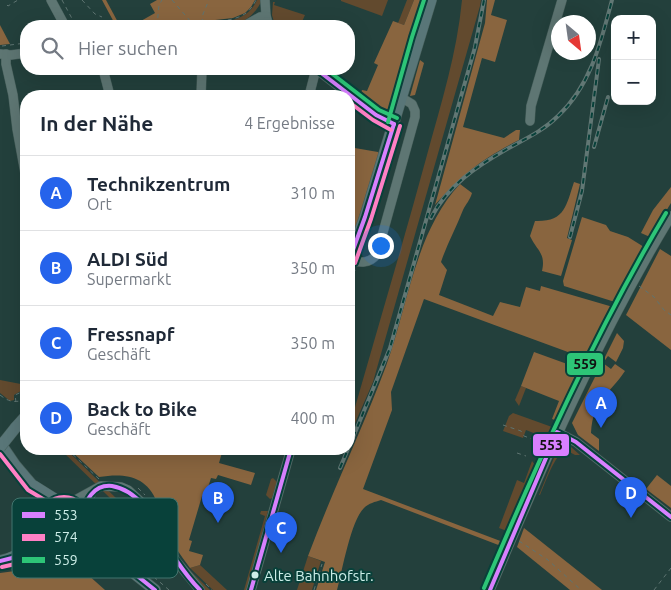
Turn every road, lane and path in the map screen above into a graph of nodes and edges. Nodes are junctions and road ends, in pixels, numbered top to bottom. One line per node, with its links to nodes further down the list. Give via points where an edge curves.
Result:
1 (18, 0): 12 (path)
2 (51, 0): 14 (street)
3 (62, 0): 15 (path)
4 (82, 0): 13 (path)
5 (162, 0): 16 (path)
6 (172, 0): 17 (path)
7 (210, 0): 18 (path)
8 (256, 0): 19 (path, via 249,11)
9 (265, 0): 20 (street)
10 (431, 0): 34 (main road)
11 (562, 0): 35 (street, via 531,106)
12 (7, 4)
13 (102, 17)
14 (62, 20)
15 (73, 20)
16 (158, 20)
17 (189, 20)
18 (202, 20)
19 (220, 20)
20 (267, 20)
21 (20, 44): 22 (path)
22 (0, 46)
23 (20, 53): 24 (street)
24 (3, 54): 37 (street)
25 (105, 75): 29 (street)
26 (202, 75): 30 (street)
27 (314, 75): 31 (street)
28 (330, 75): 32 (street)
29 (108, 90)
30 (201, 90)
31 (311, 90)
32 (348, 90)
33 (355, 97): 36 (street, via 376,115)
34 (402, 98): 36 (main road); 40 (street, via 412,104 415,117 377,254 367,262)
35 (530, 121)
36 (394, 124): 39 (main road)
37 (20, 145)
38 (671, 216): 41 (street)
39 (355, 244)
40 (355, 262)
41 (634, 282): 42 (path); 49 (street)
42 (671, 315)
43 (20, 393): 45 (path, via 15,395)
44 (0, 395): 45 (path)
45 (16, 402): 46 (path)
46 (20, 402)
47 (20, 423): 52 (main road, bridge)
48 (503, 425): 50 (path)
49 (557, 432): 63 (street, via 576,442); 64 (street)
50 (532, 439)
51 (0, 443): 56 (main road)
52 (0, 447)
53 (517, 453): 55 (path)
54 (289, 455): 75 (street)
55 (526, 456)
56 (32, 485): 58 (main road); 59 (main road)
57 (93, 490): 60 (street); 61 (street); 62 (street, via 100,486 121,487)
58 (40, 498)
59 (56, 498)
60 (76, 498)
61 (89, 498)
62 (137, 498)
63 (671, 518)
64 (512, 538): 77 (street); 78 (path, via 548,560)
65 (12, 558): 66 (main road)
66 (0, 562)
67 (178, 563): 74 (street)
68 (322, 564): 76 (path)
69 (671, 568): 79 (path)
70 (142, 578): 72 (main road)
71 (155, 578): 73 (path)
72 (155, 590)
73 (169, 590)
74 (200, 590)
75 (251, 590)
76 (314, 590)
77 (490, 590)
78 (580, 590)
79 (654, 590)

